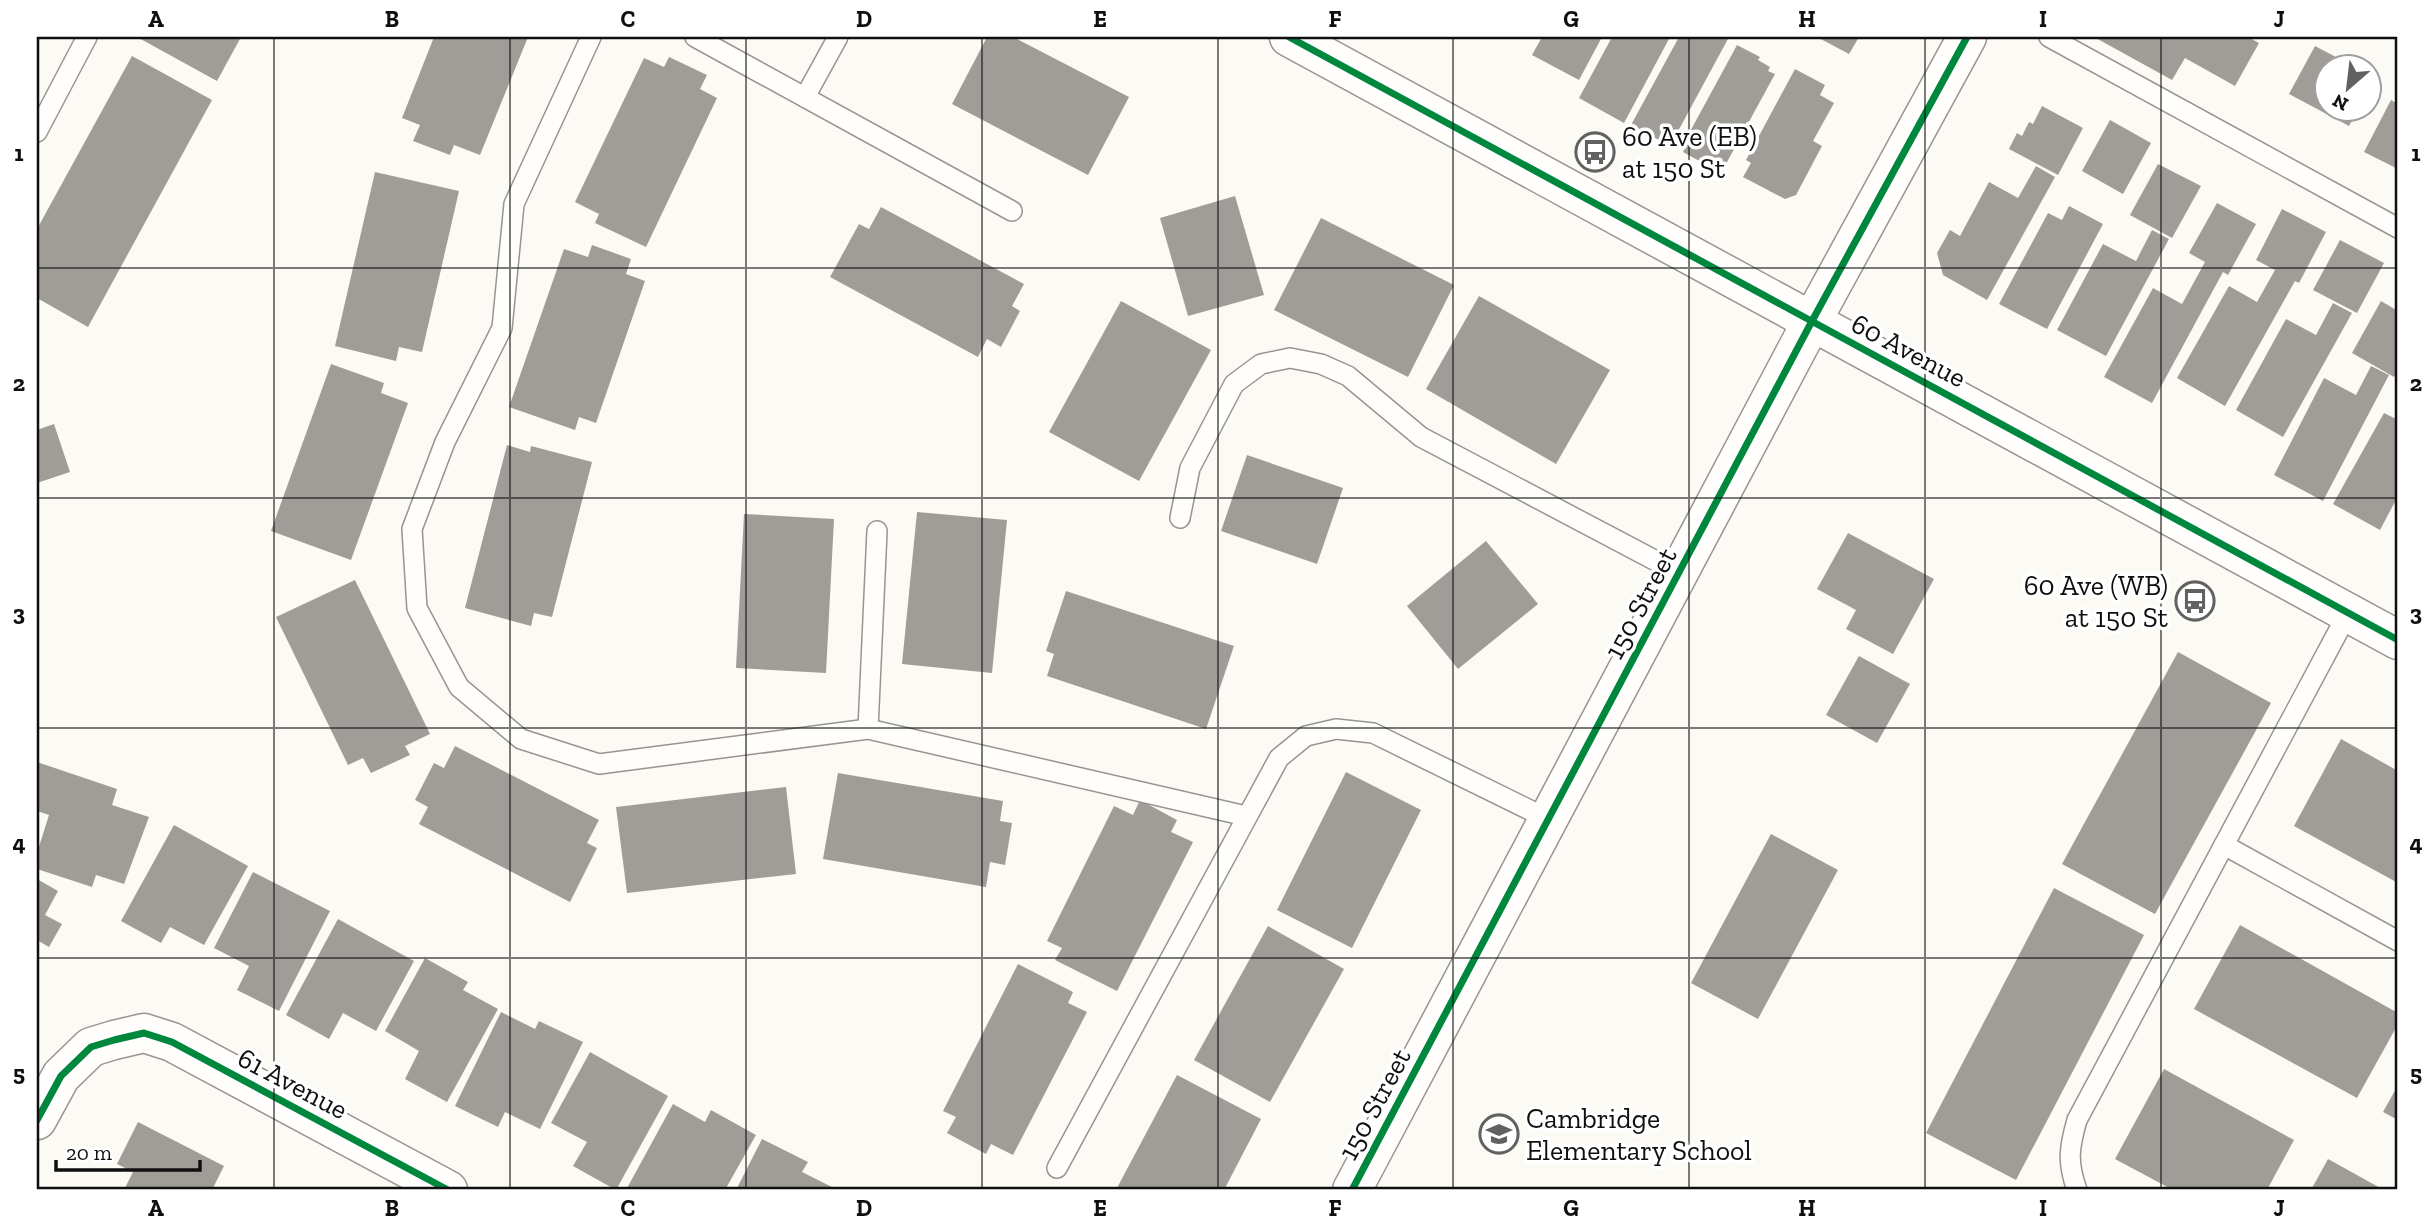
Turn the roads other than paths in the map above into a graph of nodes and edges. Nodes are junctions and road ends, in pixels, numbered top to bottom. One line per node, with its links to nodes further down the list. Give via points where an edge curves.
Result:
1 (87, 37): 9 (lane)
2 (591, 37): 18 (lane, via 514,204 502,328 445,442 412,529 417,608 459,687 521,739 599,764)
3 (695, 37): 8 (lane)
4 (838, 37): 8 (lane)
5 (1289, 37): 12 (street, 60 Avenue)
6 (1967, 37): 12 (street, 150 Street)
7 (2049, 37): 11 (lane)
8 (805, 97): 10 (lane)
9 (37, 132)
10 (1012, 211)
11 (2398, 228)
12 (1812, 321): 15 (street, 150 Street); 16 (street, 60 Avenue)
13 (1180, 518): 15 (lane, via 1189,468 1234,384 1261,363 1290,358 1348,376 1421,436)
14 (877, 531): 18 (lane)
15 (1679, 573): 20 (street, 150 Street)
16 (2348, 613): 17 (street, 60 Avenue); 21 (lane)
17 (2398, 640)
18 (868, 729): 19 (lane)
19 (1246, 816): 20 (lane, via 1279,758 1306,736 1336,730 1373,733); 24 (lane)
20 (1548, 819): 26 (street, 150 Street)
21 (2224, 845): 22 (lane); 27 (lane, via 2077,1120 2069,1150)
22 (2398, 941)
23 (37, 1121): 25 (street, 61 Avenue, via 61,1076 91,1047 144,1033 172,1042)
24 (1058, 1167)
25 (448, 1190)
26 (1352, 1190)
27 (2077, 1190)

